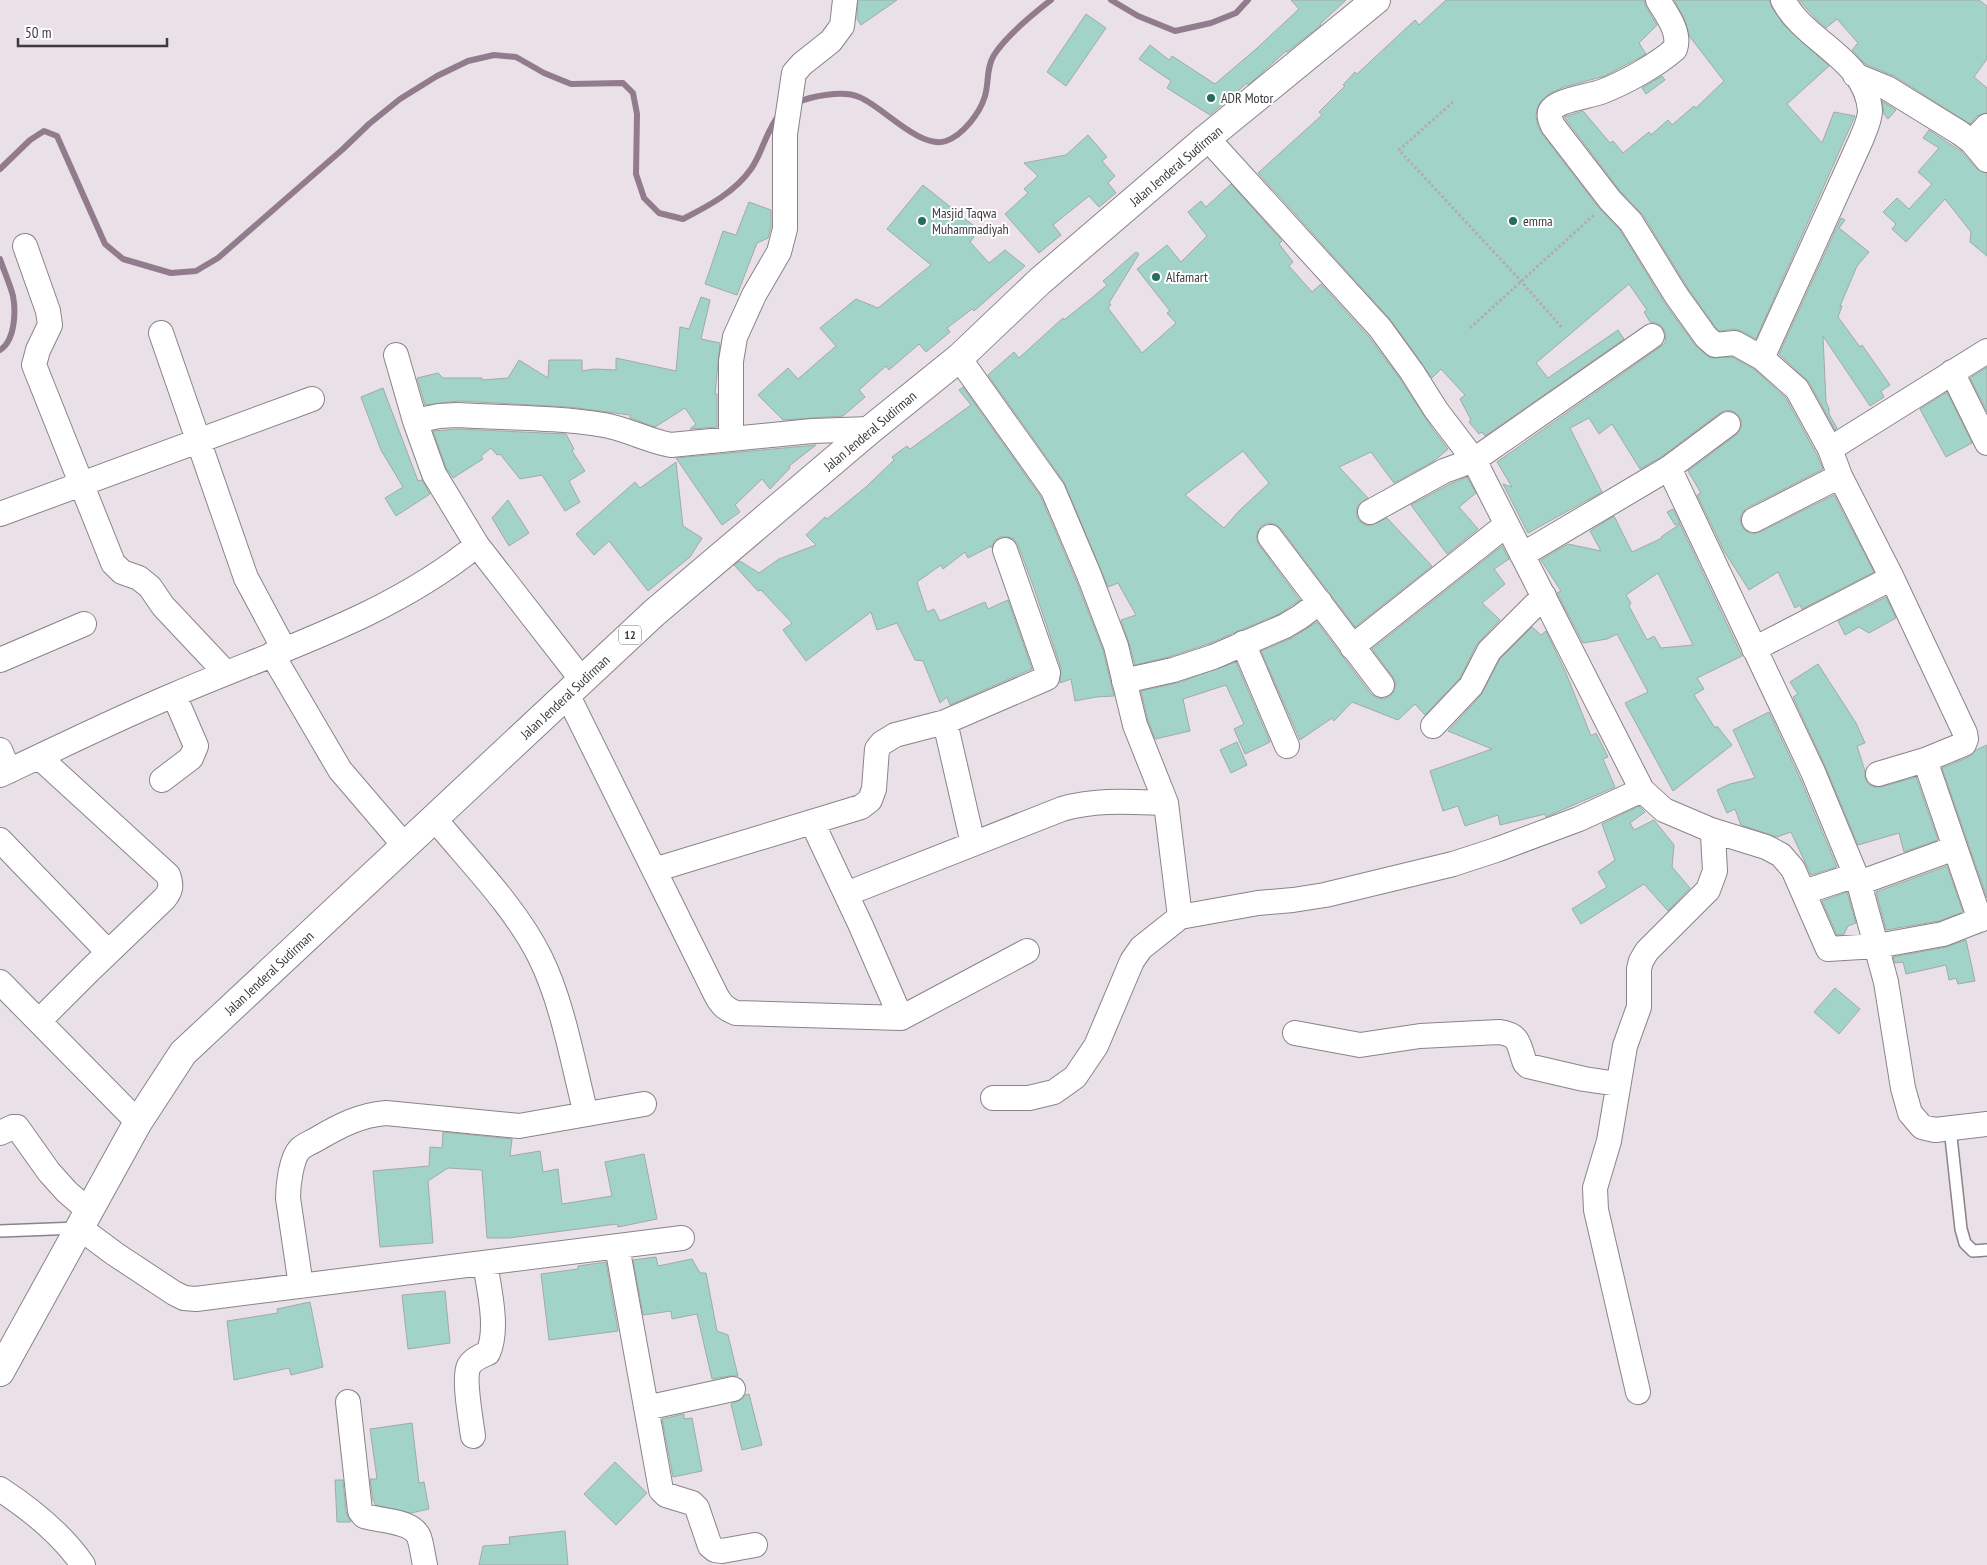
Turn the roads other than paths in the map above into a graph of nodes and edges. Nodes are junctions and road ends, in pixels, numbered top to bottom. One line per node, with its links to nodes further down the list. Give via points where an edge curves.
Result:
1 (845, 0): 21 (street, via 842,26 831,41 794,73 785,134 785,229 779,252 735,337 731,360)
2 (1376, 0): 7 (highway, Jalan Jenderal Sudirman / 12)
3 (1658, 0): 15 (street, via 1675,32 1678,41 1675,48 1625,81 1557,104 1549,116 1553,126 1610,200 1631,222 1706,337 1715,345 1736,343)
4 (1784, 0): 5 (street, via 1801,25)
5 (1855, 75): 6 (street); 15 (street, via 1861,80 1870,112 1861,140)
6 (1979, 134): 8 (street)
7 (1207, 138): 14 (highway, Jalan Jenderal Sudirman / 12, via 1040,281); 25 (street, via 1380,328)
8 (1987, 160)
9 (25, 246): 28 (street, via 48,311 50,326 34,365)
10 (161, 333): 22 (street)
11 (1652, 336): 25 (street)
12 (1987, 350): 16 (street)
13 (396, 355): 18 (street)
14 (959, 358): 20 (highway, Jalan Jenderal Sudirman / 12); 47 (street, via 1053,490 1090,575 1116,646)
15 (1762, 358): 24 (street, via 1797,389)
16 (1952, 372): 23 (street); 24 (street)
17 (312, 399): 22 (street)
18 (415, 420): 21 (street, via 458,415 571,420 626,430 654,442 671,445); 34 (street, via 434,474)
19 (1728, 424): 26 (street)
20 (871, 429): 21 (street); 49 (highway, Jalan Jenderal Sudirman / 12, via 654,614)
21 (731, 439)
22 (199, 440): 28 (street); 44 (street, via 246,578)
23 (1987, 443)
24 (1830, 449): 27 (street)
25 (1474, 460): 29 (street, via 1444,471); 32 (street)
26 (1669, 468): 36 (street); 43 (street)
27 (1840, 476): 31 (street); 37 (street)
28 (80, 483): 30 (street); 46 (street, via 112,563 150,587 163,606)
29 (1370, 512)
30 (0, 514)
31 (1754, 520)
32 (1506, 525): 36 (street); 42 (street)
33 (1270, 537): 39 (street)
34 (477, 546): 44 (street, via 452,566 379,609); 49 (street)
35 (1005, 550): 51 (street, via 1048,673 1047,678)
36 (1522, 555): 38 (street)
37 (1892, 578): 43 (street); 56 (street, via 1965,733 1964,744)
38 (1544, 596): 52 (street, via 1489,651 1471,686); 60 (street)
39 (1320, 602): 41 (street, via 1300,617); 42 (street)
40 (84, 624): 45 (street)
41 (1243, 643): 47 (street, via 1173,670); 53 (street)
42 (1352, 648): 48 (street)
43 (1754, 649): 70 (street, via 1813,772)
44 (278, 652): 46 (street); 67 (street, via 340,770)
45 (0, 660)
46 (226, 673): 50 (street)
47 (1124, 681): 61 (street, via 1135,725)
48 (1382, 685)
49 (575, 687): 62 (highway, Jalan Jenderal Sudirman / 12); 69 (street)
50 (174, 695): 55 (street); 59 (street, via 196,746 191,758)
51 (945, 722): 63 (street, via 895,735 882,743 877,750 874,790 870,800); 66 (street)
52 (1433, 726)
53 (1287, 746)
54 (0, 750): 57 (street)
55 (39, 757): 57 (street); 77 (street, via 168,875 171,883 170,892 164,899)
56 (1924, 760): 58 (street); 68 (street)
57 (4, 773)
58 (1878, 774)
59 (162, 780)
60 (1642, 790): 64 (street, via 1664,810); 73 (street, via 1579,819 1453,864 1325,894)
61 (1166, 803): 66 (street, via 1082,803); 73 (street)
62 (434, 818): 67 (highway, Jalan Jenderal Sudirman / 12); 85 (street, via 494,890 540,957 559,1011)
63 (812, 822): 69 (street); 72 (street)
64 (1712, 830): 71 (street, via 1781,855 1793,869); 82 (street, via 1716,871 1712,883 1641,961 1638,1007 1625,1046)
65 (0, 840): 77 (street)
66 (973, 844): 72 (street)
67 (405, 846): 86 (highway, Jalan Jenderal Sudirman / 12, via 183,1053)
68 (1955, 848): 70 (street); 74 (street)
69 (654, 870): 79 (street, via 726,1010 736,1013)
70 (1858, 879): 71 (street); 75 (street)
71 (1804, 892): 75 (street, via 1826,948)
72 (846, 894): 79 (street)
73 (1180, 917): 83 (street, via 1140,948 1096,1046 1076,1077 1054,1092 1014,1099)
74 (1984, 919): 75 (street, via 1943,934)
75 (1877, 946): 88 (street, via 1910,1113 1922,1127 1935,1130)
76 (1027, 951): 79 (street)
77 (108, 952): 80 (street)
78 (0, 982): 80 (street)
79 (901, 1018)
80 (39, 1021): 86 (street)
81 (1296, 1033): 82 (street, via 1360,1045 1420,1036 1499,1032 1516,1038 1528,1066)
82 (1618, 1084): 99 (street, via 1609,1141 1595,1188 1596,1210)
83 (993, 1098)
84 (644, 1104): 85 (street)
85 (586, 1114): 96 (street, via 520,1126 371,1114 343,1124 300,1149 294,1160 288,1198)
86 (138, 1122): 90 (highway, Jalan Jenderal Sudirman / 12)
87 (1987, 1124): 88 (street)
88 (1950, 1128): 94 (lane, via 1965,1244 1973,1251)
89 (0, 1133): 90 (street, via 17,1127)
90 (85, 1220): 91 (lane); 96 (street, via 115,1254 184,1298); 97 (highway, Jalan Jenderal Sudirman / 12)
91 (0, 1231)
92 (682, 1238): 93 (street)
93 (617, 1246): 95 (street); 101 (street)
94 (1987, 1250)
95 (486, 1263): 96 (street); 102 (street, via 494,1333 488,1353 469,1366 467,1377)
96 (301, 1286)
97 (4, 1360)
98 (733, 1389): 101 (street)
99 (1638, 1392)
100 (348, 1402): 106 (street, via 360,1511 364,1516 408,1526 415,1531)
101 (646, 1408): 104 (street, via 661,1490 697,1508 710,1546 715,1550)
102 (473, 1436)
103 (0, 1490): 105 (street, via 47,1524)
104 (755, 1545)
105 (77, 1562)
106 (425, 1565)

